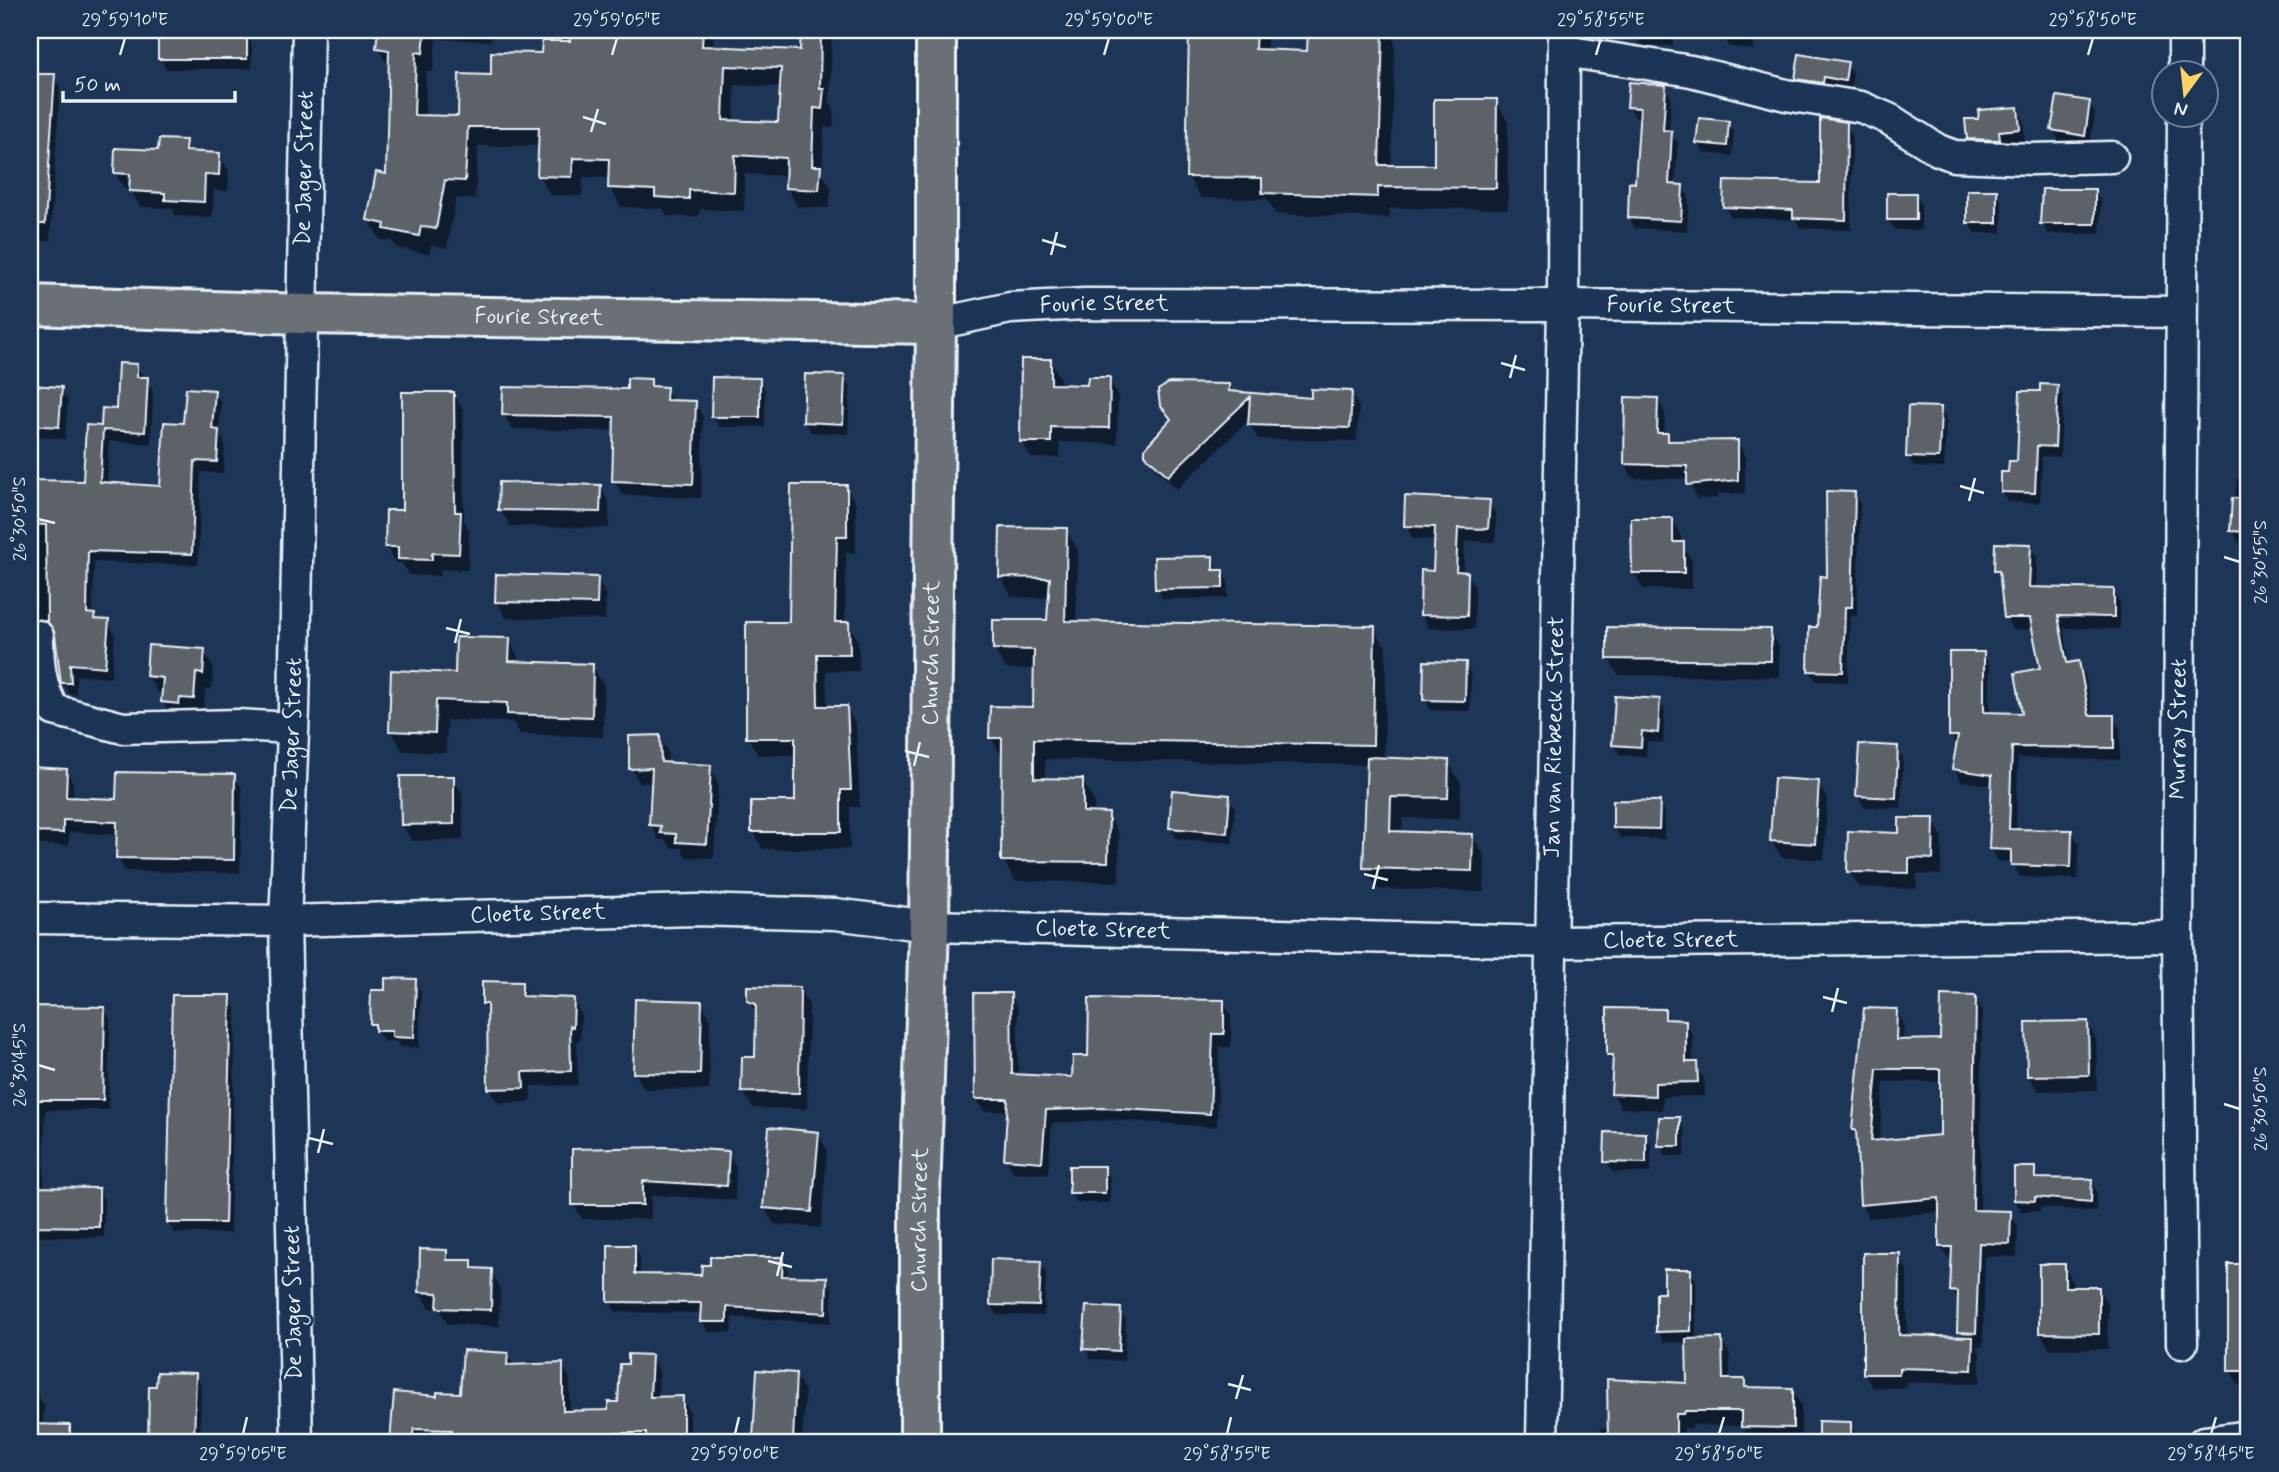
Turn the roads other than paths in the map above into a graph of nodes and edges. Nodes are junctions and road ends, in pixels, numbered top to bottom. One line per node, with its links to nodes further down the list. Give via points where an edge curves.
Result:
1 (307, 30): 11 (street, De Jager Street)
2 (936, 30): 12 (highway, Church Street)
3 (2184, 30): 5 (street)
4 (1564, 41): 7 (street, via 1786,95 1861,107 1954,156); 9 (street, Jan van Riebeeck Street)
5 (2184, 60)
6 (2183, 130): 10 (street, Murray Street)
7 (2112, 157)
8 (30, 305): 11 (highway, Fourie Street)
9 (1563, 305): 10 (street, Fourie Street); 12 (street, Fourie Street, via 1085,304 1010,308); 19 (street, Jan van Riebeeck Street)
10 (2181, 312): 18 (street, Murray Street)
11 (303, 314): 12 (highway, Fourie Street); 14 (street, De Jager Street)
12 (936, 324): 17 (highway, Church Street)
13 (38, 636): 14 (street, via 38,662 54,710 123,728 237,724)
14 (292, 728): 16 (street, De Jager Street)
15 (30, 918): 16 (street, Cloete Street)
16 (285, 921): 17 (street, Cloete Street, via 696,910 835,914); 22 (street, De Jager Street)
17 (929, 926): 19 (street, Cloete Street); 23 (highway, Church Street, via 920,1196)
18 (2178, 936): 19 (street, Cloete Street); 20 (street, Murray Street)
19 (1553, 942): 24 (street, Jan van Riebeeck Street)
20 (2182, 1343)
21 (2249, 1436): 25 (street)
22 (297, 1442)
23 (920, 1442)
24 (1542, 1442)
25 (2204, 1442)

